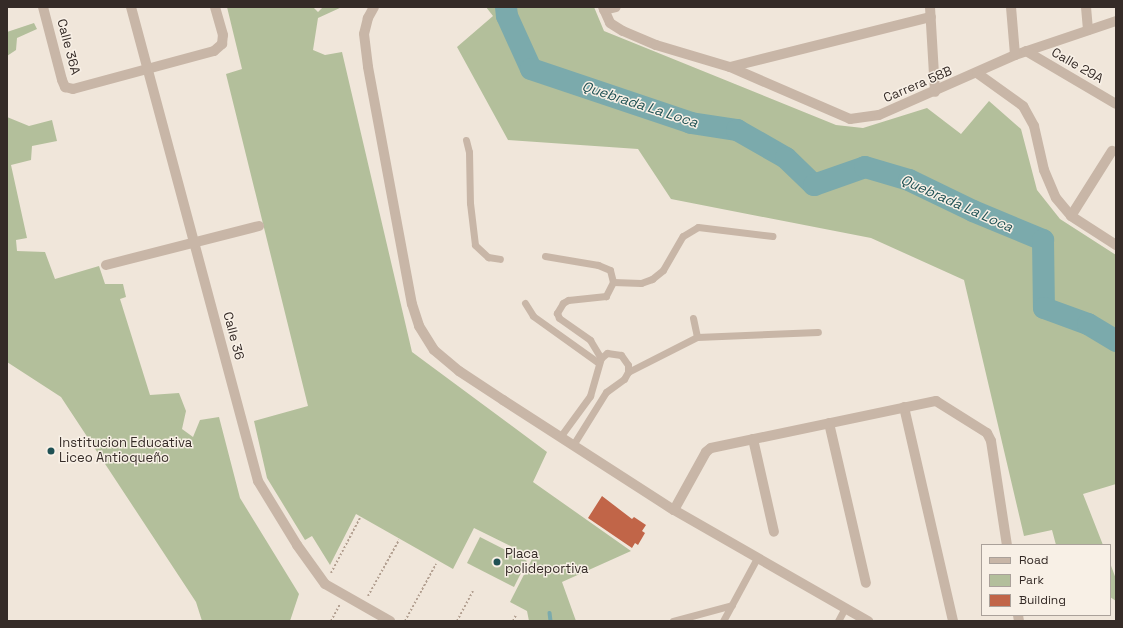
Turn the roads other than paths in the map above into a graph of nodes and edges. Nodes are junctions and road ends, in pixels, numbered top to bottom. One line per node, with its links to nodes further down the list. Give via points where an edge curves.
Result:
1 (43, 7): 15 (street, Calle 36A, via 65,87 73,89)
2 (131, 7): 15 (street, Calle 36)
3 (215, 7): 15 (street, via 222,44 214,51)
4 (374, 7): 38 (street, via 364,34 368,67 412,304 419,326 434,350 459,371)
5 (616, 7): 8 (street)
6 (1011, 7): 13 (street)
7 (1086, 7): 11 (street)
8 (604, 8): 14 (street, Carrera 58B, via 610,23 623,30 656,45)
9 (931, 12): 14 (street); 17 (street)
10 (1116, 20): 11 (street, Carrera 58B)
11 (1088, 30): 12 (street, Carrera 58B)
12 (1026, 51): 13 (street, Carrera 58B); 18 (street, Calle 29A)
13 (1015, 55): 16 (street, Carrera 58B)
14 (730, 67): 17 (street, Carrera 58B, via 850,119 879,115)
15 (146, 69): 24 (street, Calle 36)
16 (977, 73): 17 (street, Carrera 58B); 21 (street, via 1023,106 1034,126 1044,170 1056,198)
17 (935, 92)
18 (1116, 104)
19 (466, 140): 27 (lane, via 475,245 488,257)
20 (1112, 151): 21 (street)
21 (1071, 216): 25 (street)
22 (259, 226): 24 (street)
23 (772, 236): 29 (lane, via 698,227 683,236 663,270 652,278 640,283)
24 (195, 243): 28 (street); 48 (street, Calle 36, via 258,481 297,545 325,584)
25 (1116, 246)
26 (544, 256): 29 (lane, via 604,267 610,270)
27 (500, 259)
28 (106, 266)
29 (613, 282): 34 (lane, via 606,296 568,300 563,302 556,313 559,318 590,340)
30 (525, 303): 34 (lane, via 533,316)
31 (693, 318): 33 (lane)
32 (818, 332): 33 (lane)
33 (697, 337): 35 (lane)
34 (600, 360): 35 (lane, via 607,353 621,355 628,365); 38 (lane, via 590,396)
35 (628, 372): 40 (lane, via 624,379 606,392)
36 (904, 407): 37 (street); 43 (street, via 936,401 943,403 987,433 991,441); 53 (street)
37 (829, 423): 39 (street); 45 (street)
38 (560, 437): 40 (street)
39 (753, 439): 41 (street, via 711,448 706,452); 42 (street)
40 (573, 445): 41 (street)
41 (674, 510): 44 (street)
42 (774, 532)
43 (1007, 544)
44 (757, 558): 46 (lane); 47 (street)
45 (866, 583)
46 (732, 606): 49 (lane); 50 (lane)
47 (845, 608): 51 (lane); 52 (street)
48 (390, 621)
49 (673, 621)
50 (723, 621)
51 (838, 621)
52 (868, 621)
53 (953, 621)

